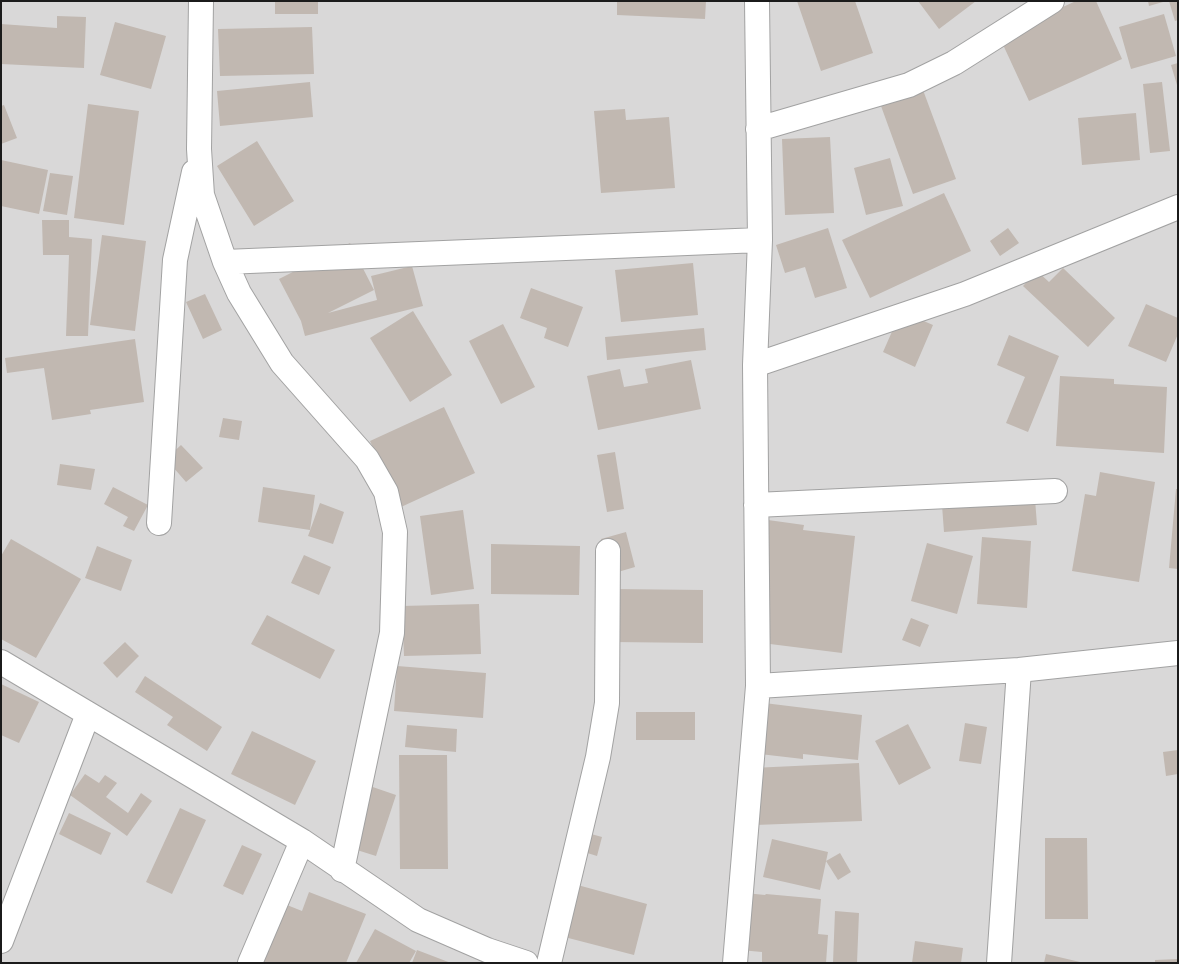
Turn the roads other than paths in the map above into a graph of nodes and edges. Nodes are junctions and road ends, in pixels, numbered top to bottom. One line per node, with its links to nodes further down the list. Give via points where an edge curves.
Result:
1 (201, 1): 5 (street)
2 (757, 1): 4 (street)
3 (1052, 1): 4 (street, via 954,63 909,86)
4 (758, 128): 7 (street)
5 (198, 149): 8 (street, via 202,196); 12 (street, via 175,260)
6 (1178, 207): 9 (street, via 965,294)
7 (760, 240): 8 (street); 9 (street)
8 (225, 262): 20 (street, via 239,293 282,363 367,459 386,492 395,532 392,632)
9 (755, 364): 11 (street)
10 (1055, 491): 11 (street)
11 (756, 505): 17 (street)
12 (159, 523)
13 (608, 550): 24 (street, via 607,702 598,757)
14 (1178, 653): 16 (street)
15 (1, 662): 18 (street)
16 (1019, 670): 17 (street); 26 (street)
17 (758, 686): 25 (street)
18 (88, 714): 19 (street); 21 (street)
19 (302, 841): 20 (street); 23 (street)
20 (342, 870): 22 (street, via 418,920)
21 (1, 942)
22 (521, 962)
23 (250, 963)
24 (549, 963)
25 (735, 963)
26 (999, 963)

